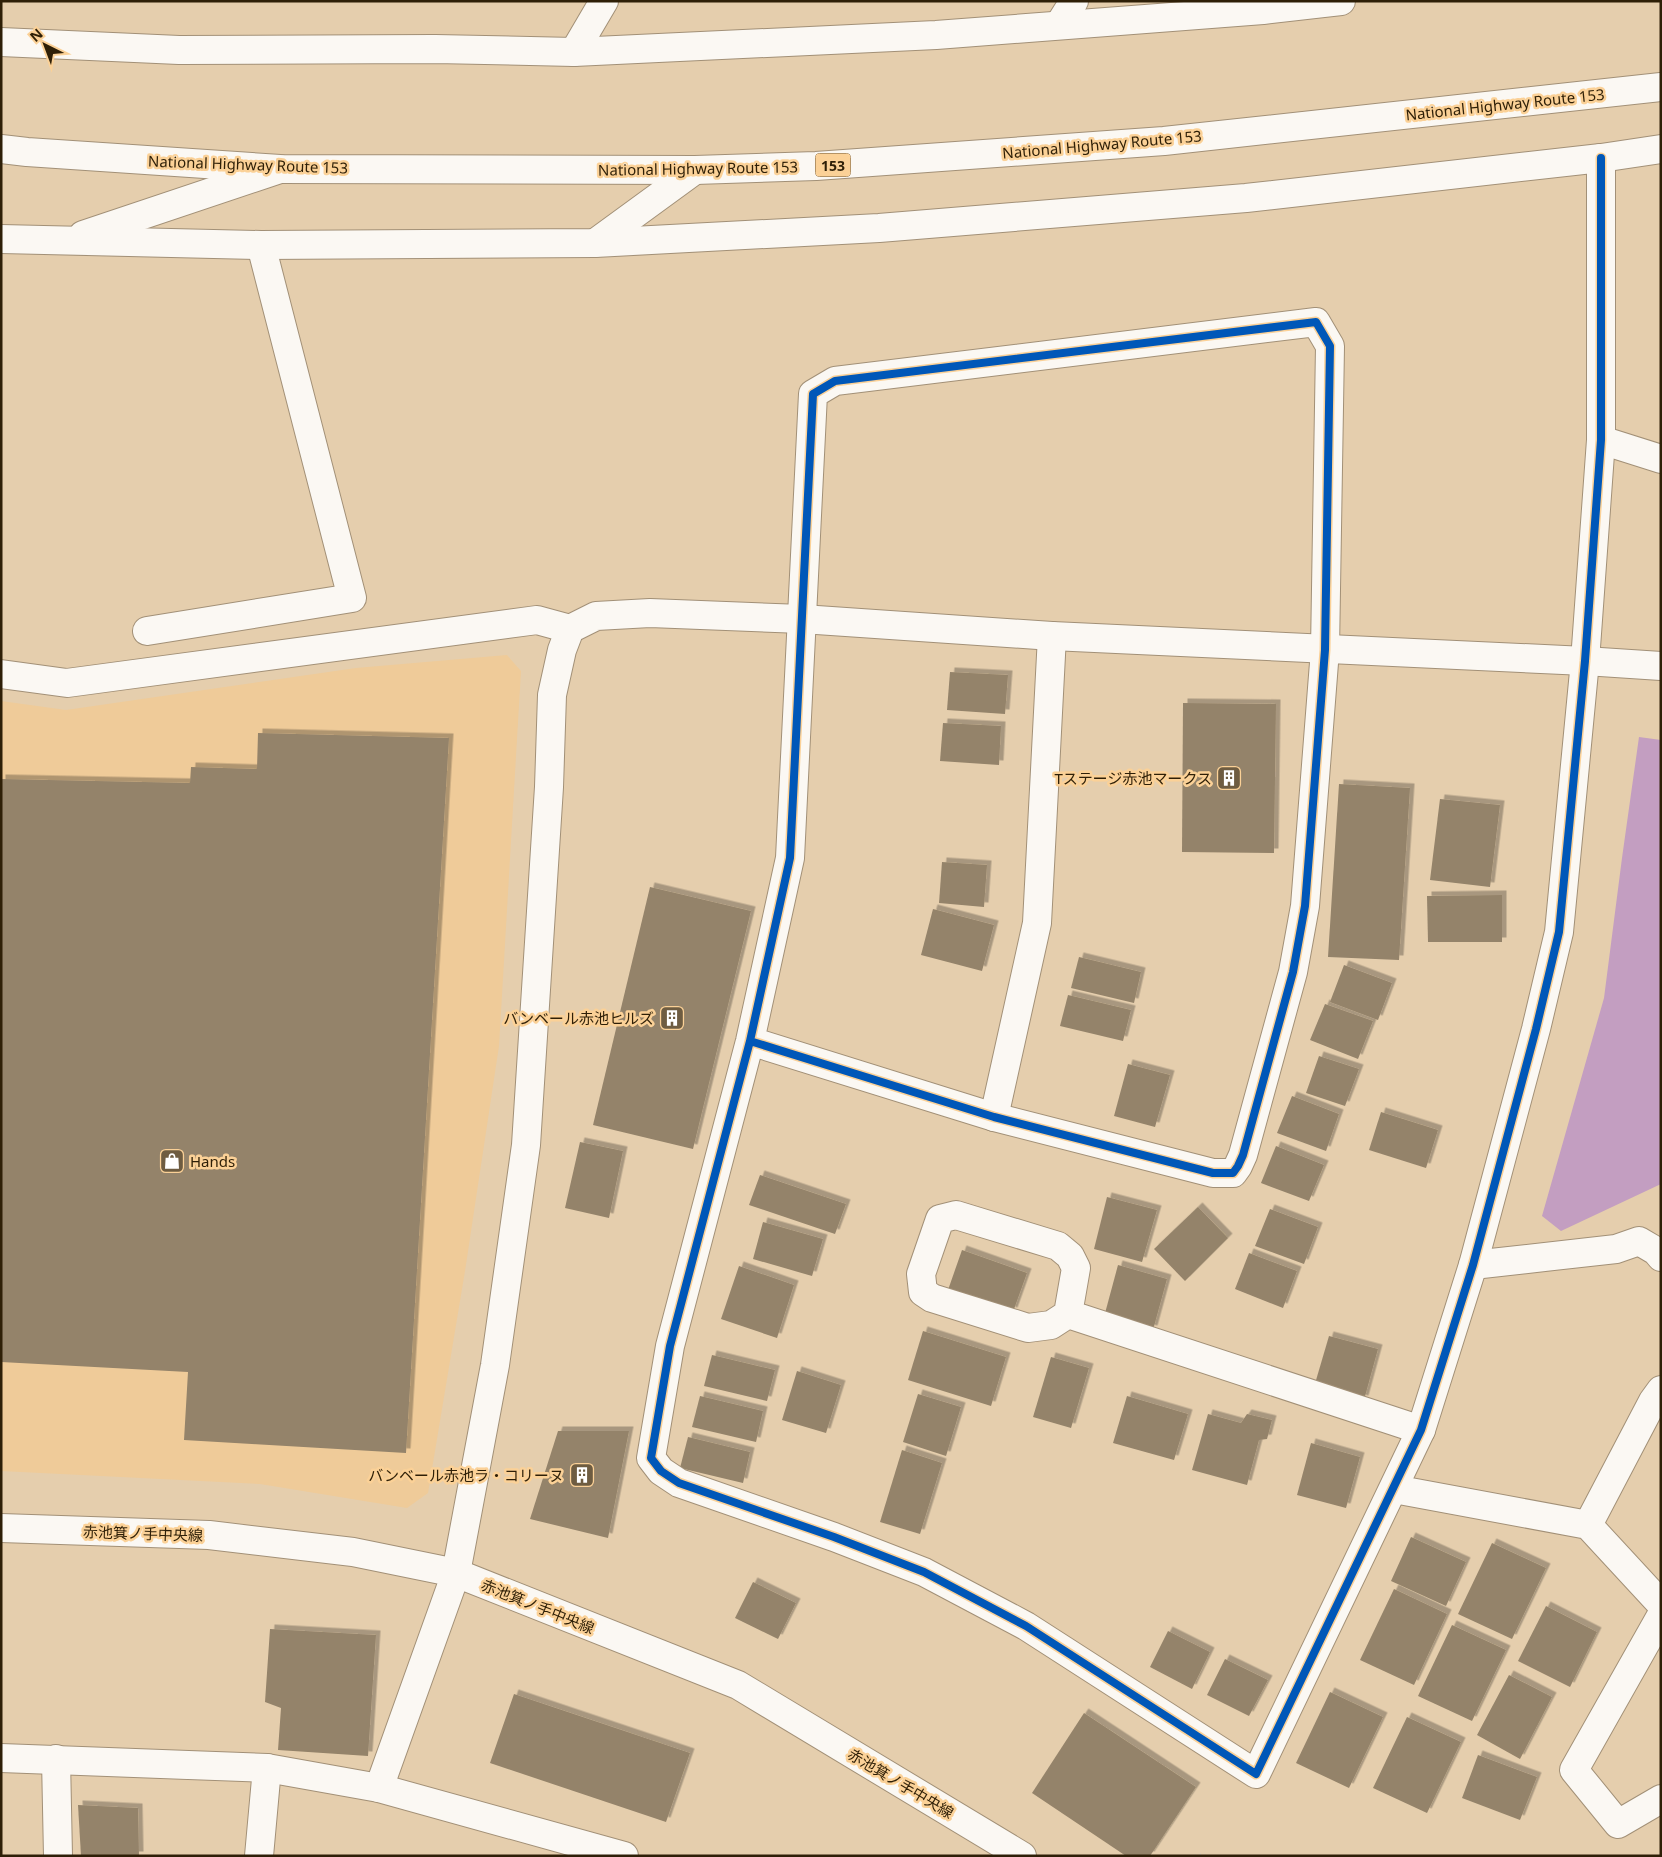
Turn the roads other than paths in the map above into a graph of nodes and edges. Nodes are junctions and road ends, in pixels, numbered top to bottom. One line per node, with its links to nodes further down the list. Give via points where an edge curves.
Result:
1 (604, 1): 6 (main road)
2 (1074, 1): 4 (main road)
3 (1341, 1): 4 (main road)
4 (1059, 25): 6 (main road, via 936,35)
5 (1, 42): 6 (main road, via 179,50)
6 (574, 52)
7 (1661, 87): 12 (main road, National Highway Route 153 / 153, via 1164,141 816,166)
8 (1, 149): 11 (main road, National Highway Route 153 / 153)
9 (1661, 149): 10 (main road)
10 (1601, 158): 15 (main road, via 1246,198 879,228); 17 (main road)
11 (280, 169): 12 (main road, National Highway Route 153 / 153); 14 (main road)
12 (695, 170): 15 (main road)
13 (1, 239): 14 (main road)
14 (64, 241): 16 (main road)
15 (595, 243): 16 (main road)
16 (261, 245): 21 (main road, via 352,598)
17 (1601, 440): 18 (main road); 24 (main road)
18 (1661, 459)
19 (802, 620): 20 (main road, via 650,613 596,616); 22 (main road); 23 (main road, via 813,394 835,381 1316,322 1330,346); 27 (main road, via 790,858)
20 (570, 629): 26 (main road, via 537,620 67,683); 37 (main road, via 552,695 526,1144 495,1365)
21 (147, 630)
22 (1052, 636): 23 (main road); 28 (main road, via 1037,923)
23 (1325, 650): 24 (main road); 28 (main road, via 1305,906 1293,972 1238,1166 1233,1173 1213,1173)
24 (1585, 661): 25 (main road); 30 (main road, via 1559,932)
25 (1661, 666)
26 (1, 674)
27 (750, 1041): 28 (main road); 34 (main road, via 670,1346 651,1458 661,1471 678,1483 924,1572 1026,1626 1256,1774)
28 (994, 1117)
29 (1661, 1257): 30 (main road, via 1639,1241 1616,1248)
30 (1473, 1265): 33 (main road)
31 (1068, 1314): 31 (main road, via 1050,1325 1028,1328 932,1298 923,1292 922,1274 940,1219 956,1216 1058,1246 1070,1256 1076,1268); 33 (main road)
32 (1661, 1390): 35 (main road)
33 (1421, 1430): 34 (main road)
34 (1394, 1489): 35 (main road)
35 (1588, 1525): 38 (main road)
36 (1, 1528): 37 (main road, 赤池箕ノ手中央線, via 209,1534 353,1552)
37 (456, 1573): 43 (main road); 48 (main road, 赤池箕ノ手中央線, via 738,1685)
38 (1661, 1604)
39 (1661, 1616): 44 (main road, via 1574,1770 1618,1824)
40 (1, 1758): 41 (main road)
41 (56, 1759): 42 (main road); 45 (main road)
42 (267, 1768): 43 (main road); 46 (main road)
43 (379, 1788): 47 (main road)
44 (1661, 1798)
45 (58, 1856)
46 (259, 1856)
47 (624, 1856)
48 (1022, 1856)

